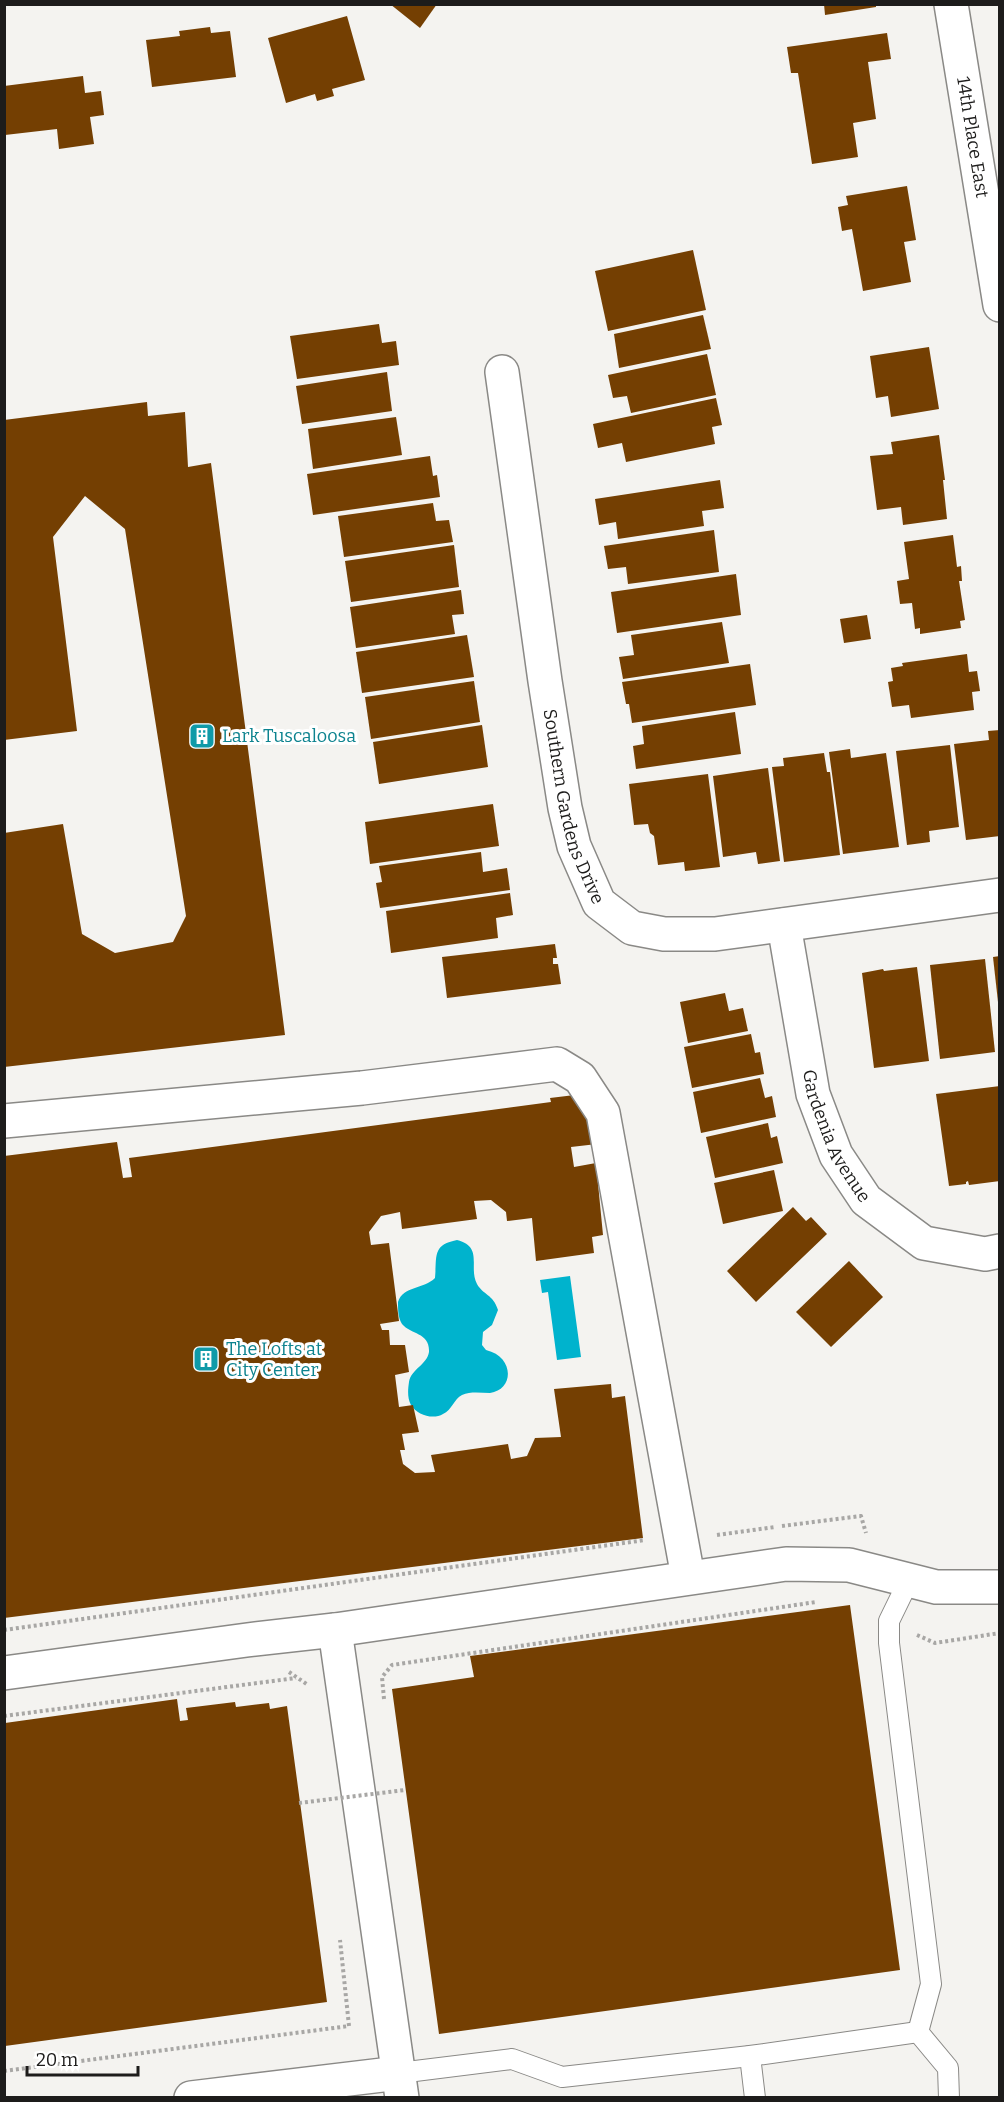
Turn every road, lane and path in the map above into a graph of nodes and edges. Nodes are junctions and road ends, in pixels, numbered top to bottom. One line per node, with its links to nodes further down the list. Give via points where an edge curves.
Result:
1 (951, 4): 2 (street, 14th Place East)
2 (999, 305)
3 (502, 372): 5 (street, Southern Gardens Drive, via 565,808 574,846 599,903 632,928 664,934 715,934)
4 (999, 895): 5 (street, Southern Gardens Drive)
5 (784, 925): 7 (street, Gardenia Avenue, via 813,1094 836,1155 866,1200 924,1242 985,1254)
6 (4, 1121): 9 (street, via 362,1088 557,1064 580,1078 603,1113)
7 (999, 1251)
8 (650, 1539): 14 (path)
9 (688, 1577): 10 (street, via 786,1564 828,1564 849,1565); 15 (street)
10 (909, 1580): 11 (street, via 936,1587); 13 (lane)
11 (999, 1587)
12 (821, 1602): 19 (path, via 392,1665 382,1677)
13 (889, 1621): 16 (path, via 934,1643); 28 (lane, via 931,1984)
14 (4, 1630)
15 (335, 1630): 17 (street); 31 (street)
16 (999, 1633)
17 (4, 1672)
18 (296, 1678): 20 (path)
19 (385, 1710)
20 (4, 1716)
21 (405, 1790): 25 (path, bridge)
22 (326, 1791): 24 (path)
23 (396, 1791): 26 (path)
24 (327, 1802)
25 (299, 1803)
26 (398, 1803)
27 (340, 1932): 30 (path, via 349,2026)
28 (918, 2032): 29 (lane); 34 (lane, via 948,2068)
29 (750, 2056): 31 (lane, via 562,2077 512,2059); 33 (lane)
30 (4, 2071)
31 (401, 2085): 32 (street)
32 (191, 2097)
33 (756, 2097)
34 (949, 2097)

